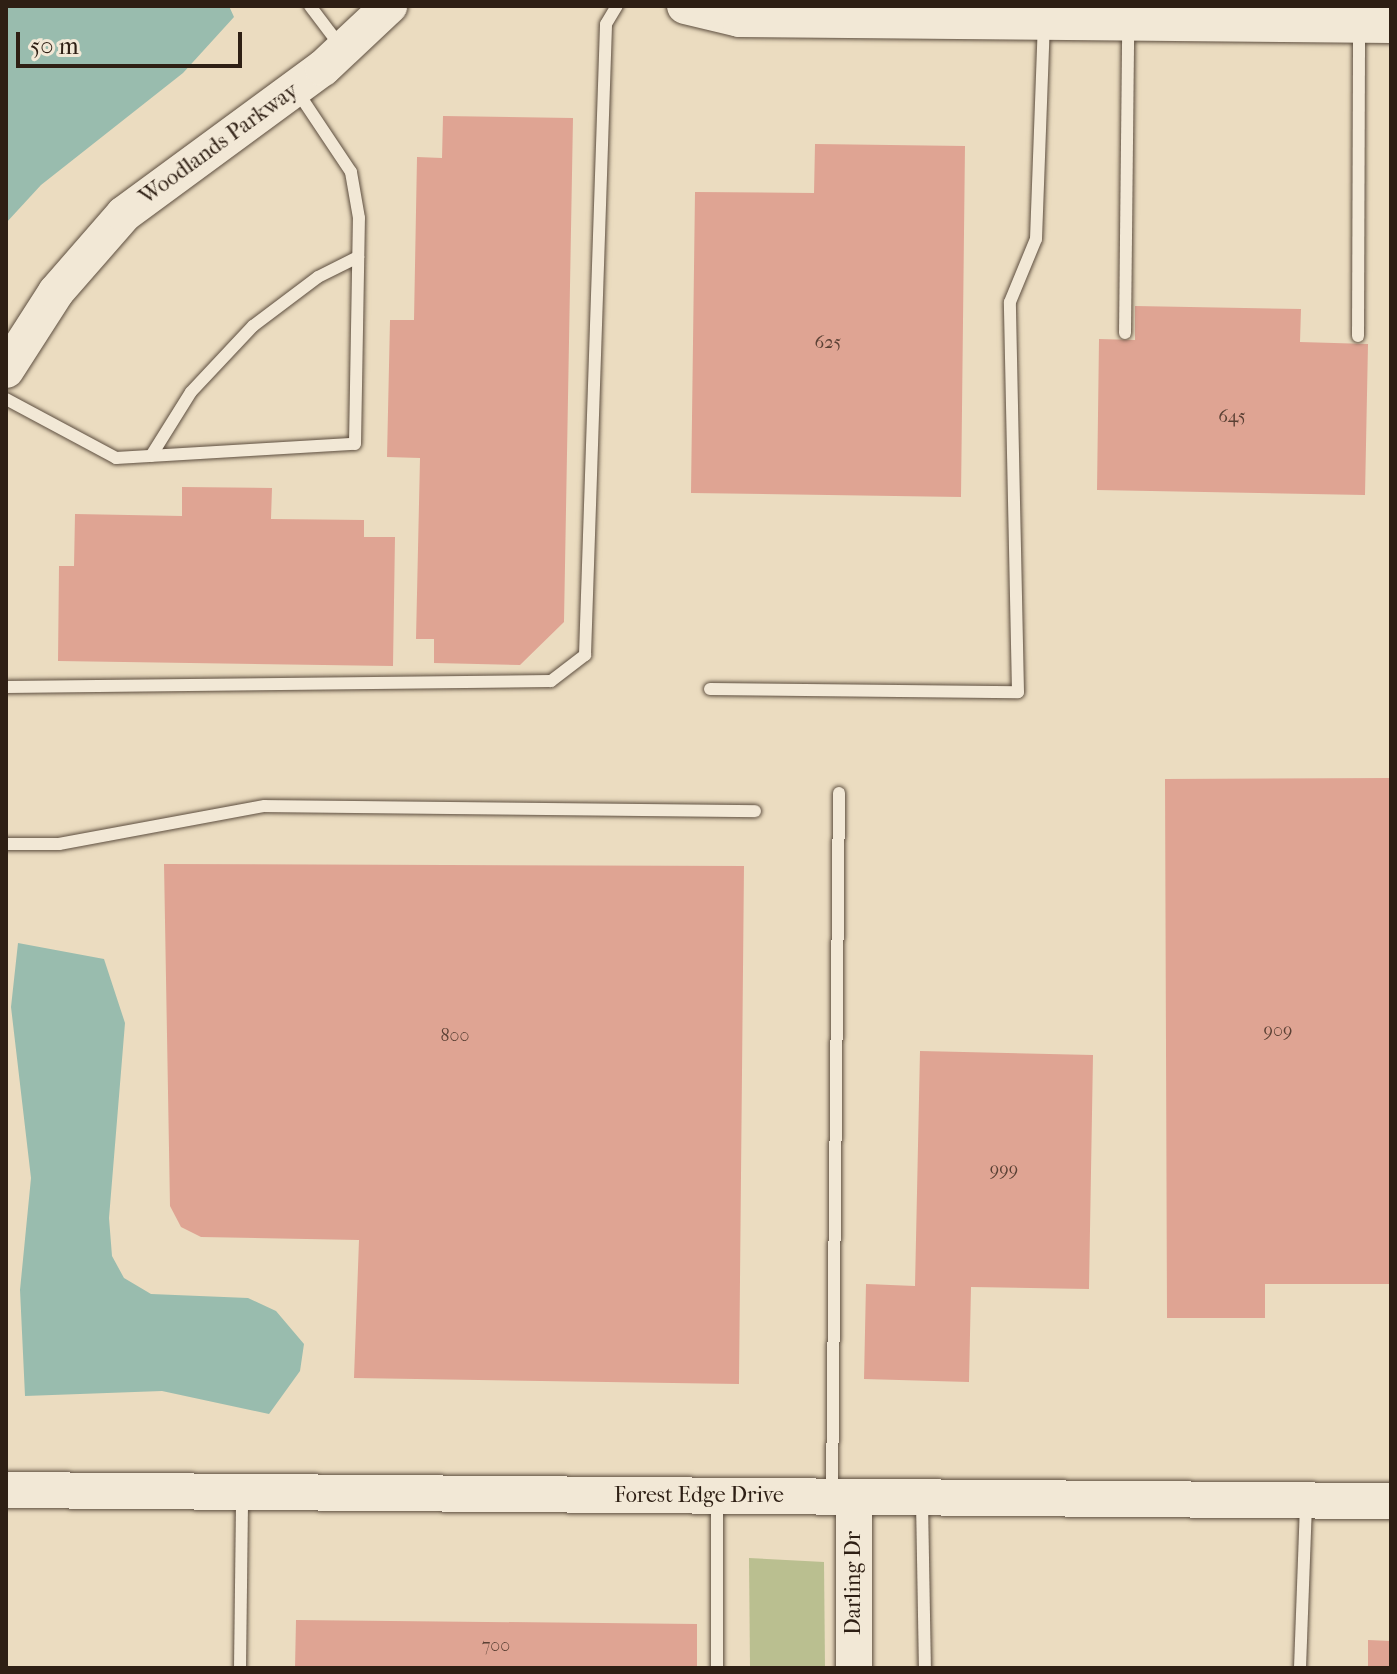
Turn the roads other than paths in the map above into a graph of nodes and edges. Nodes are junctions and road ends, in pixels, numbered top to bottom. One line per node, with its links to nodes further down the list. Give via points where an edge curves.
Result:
1 (310, 6): 10 (lane)
2 (389, 6): 10 (street, Woodlands Parkway)
3 (617, 6): 18 (lane, via 606,24 585,655 551,681)
4 (685, 6): 5 (street, via 739,19)
5 (929, 13): 7 (street)
6 (1168, 14): 8 (street); 9 (street)
7 (1044, 22): 8 (street); 19 (lane, via 1036,239 1010,302 1018,692)
8 (1128, 23): 13 (lane)
9 (1375, 25): 14 (lane)
10 (343, 50): 11 (street, Woodlands Parkway)
11 (295, 88): 12 (lane, via 351,172); 15 (street, Woodlands Parkway, via 124,214 56,292)
12 (358, 257): 17 (lane, via 318,277 253,326 191,392); 17 (lane, via 355,444)
13 (1125, 333)
14 (1358, 336)
15 (6, 370)
16 (6, 399): 17 (lane, via 116,458)
17 (151, 456)
18 (6, 687)
19 (710, 689)
20 (839, 793): 26 (lane)
21 (755, 811): 22 (lane, via 265,806 59,844)
22 (6, 844)
23 (6, 1490): 24 (street, Forest Edge Drive)
24 (242, 1492): 25 (street, Forest Edge Drive); 30 (lane)
25 (717, 1496): 26 (street, Forest Edge Drive); 31 (lane)
26 (843, 1497): 27 (street, Forest Edge Drive); 32 (street, Darling Dr)
27 (922, 1498): 28 (street, Forest Edge Drive); 33 (lane)
28 (1306, 1501): 29 (street, Forest Edge Drive); 34 (lane)
29 (1391, 1501)
30 (240, 1668)
31 (717, 1668)
32 (854, 1668)
33 (925, 1668)
34 (1300, 1668)

